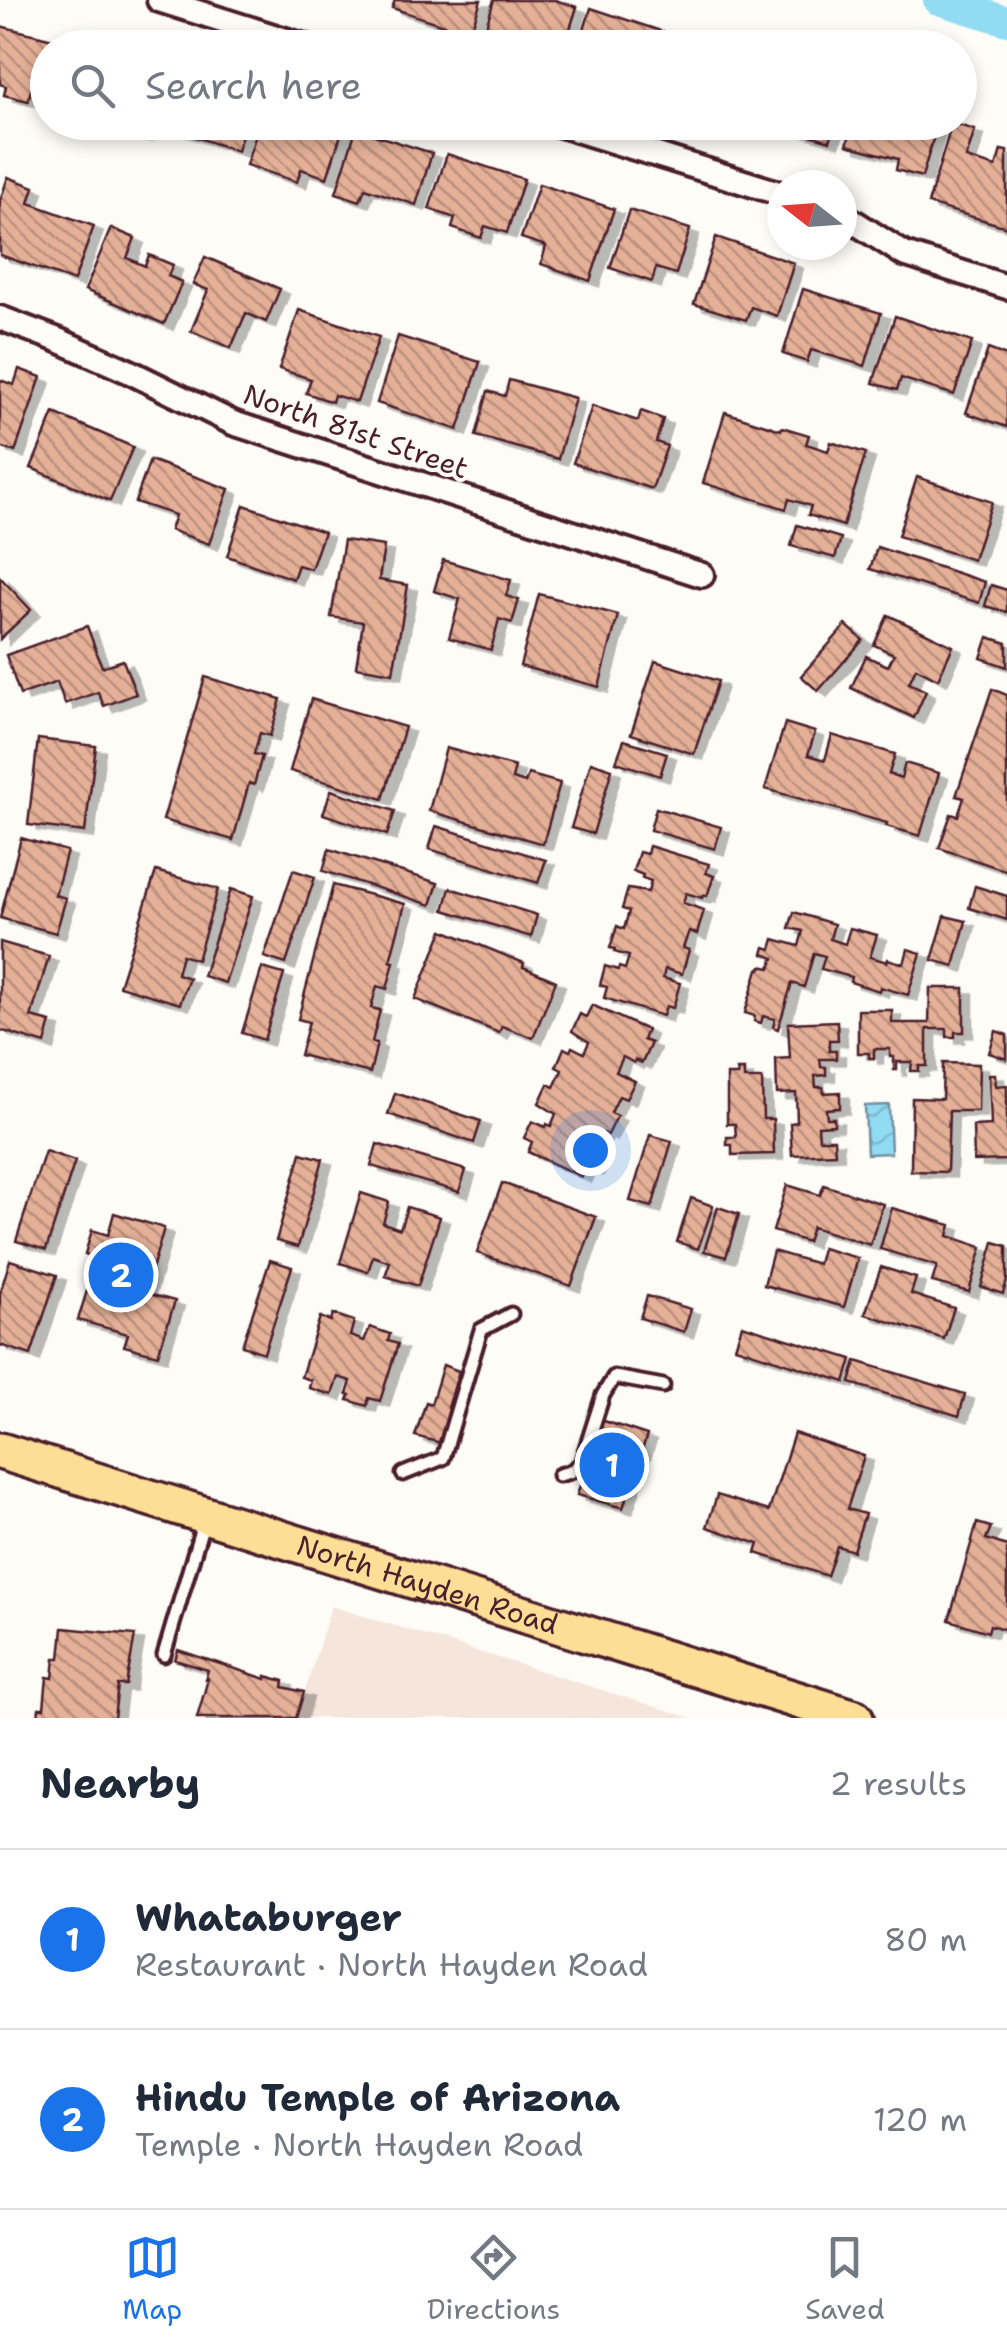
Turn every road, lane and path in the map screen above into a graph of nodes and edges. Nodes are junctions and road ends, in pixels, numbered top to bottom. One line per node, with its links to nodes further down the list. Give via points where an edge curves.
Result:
1 (159, 0): 2 (street)
2 (254, 30)
3 (609, 140): 4 (street)
4 (767, 189)
5 (857, 224): 6 (street, via 904,254)
6 (1007, 286)
7 (0, 318): 8 (street, North 81st Street, via 232,423)
8 (702, 575)
9 (512, 1314): 12 (lane, via 481,1330 443,1458)
10 (664, 1386): 13 (lane, via 614,1377 581,1464)
11 (0, 1451): 14 (main road, North Hayden Road)
12 (403, 1474)
13 (560, 1475)
14 (205, 1516): 15 (lane); 16 (main road, North Hayden Road)
15 (164, 1655)
16 (855, 1718)

